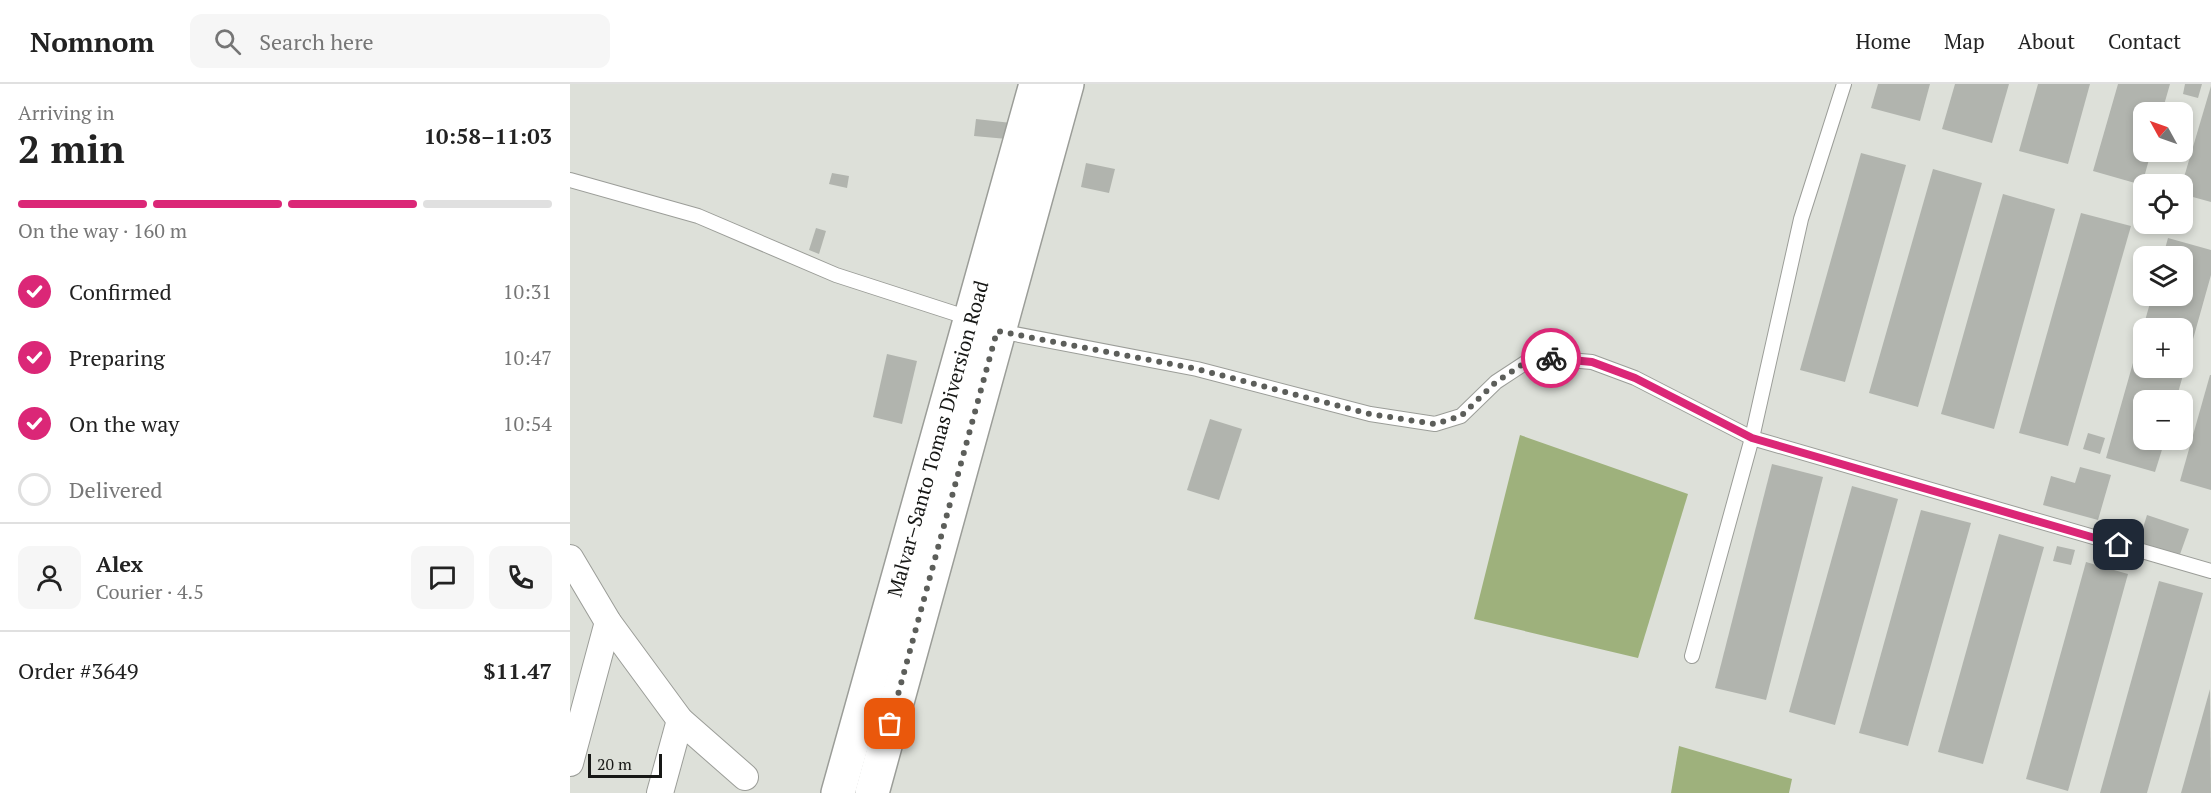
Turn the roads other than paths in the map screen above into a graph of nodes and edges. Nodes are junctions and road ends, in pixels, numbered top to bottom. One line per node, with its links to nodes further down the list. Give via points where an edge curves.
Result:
1 (1036, 84): 5 (street, Malvar–Santo Tomas Diversion Road)
2 (1067, 84): 5 (street, Malvar–Santo Tomas Diversion Road)
3 (1844, 84): 6 (lane, via 1801,219)
4 (570, 180): 5 (lane, via 698,216 836,275)
5 (984, 325): 6 (lane, via 1197,369 1370,414 1435,424 1461,416 1496,382 1534,357 1592,362 1635,378); 15 (street, Malvar–Santo Tomas Diversion Road); 16 (street, Malvar–Santo Tomas Diversion Road)
6 (1752, 438): 8 (lane); 10 (lane)
7 (570, 558): 9 (street)
8 (2211, 571)
9 (608, 622): 11 (street); 12 (street)
10 (1692, 656)
11 (680, 720): 13 (street); 14 (street)
12 (570, 763)
13 (745, 777)
14 (660, 793)
15 (838, 793)
16 (872, 793)

